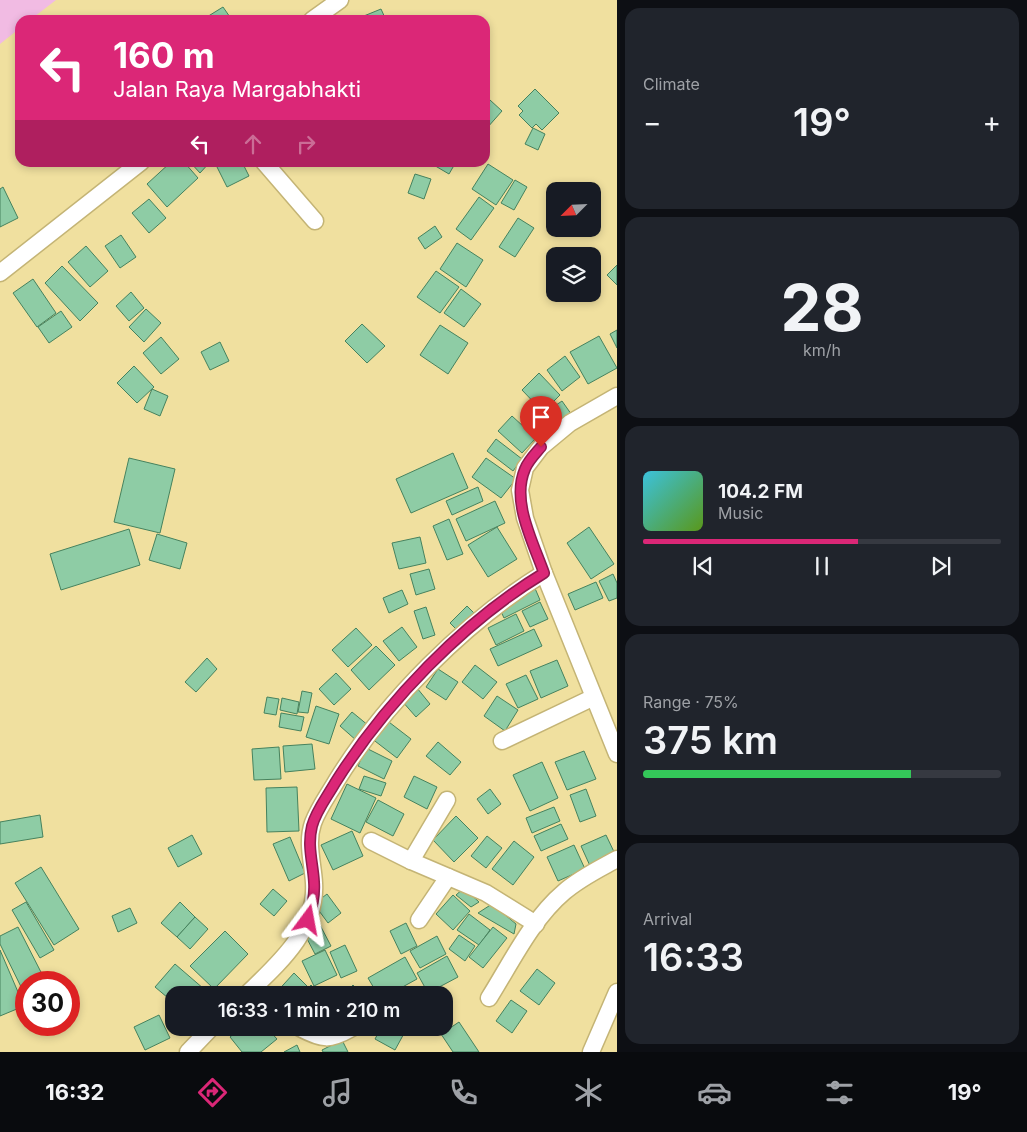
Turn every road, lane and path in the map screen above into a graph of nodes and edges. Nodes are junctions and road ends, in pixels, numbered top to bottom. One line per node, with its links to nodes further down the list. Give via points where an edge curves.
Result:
1 (340, 0): 2 (street)
2 (319, 15)
3 (135, 167): 6 (street)
4 (268, 167): 5 (street)
5 (315, 221)
6 (0, 273)
7 (617, 396): 8 (street, via 570,423 541,447 525,468 520,490 525,518)
8 (544, 573): 9 (street); 19 (street, via 495,606 405,690 348,762 312,826 310,860 314,902 304,930 279,964)
9 (592, 698): 10 (street); 11 (street)
10 (502, 741)
11 (617, 754)
12 (447, 800): 15 (street)
13 (371, 841): 15 (street)
14 (617, 859): 18 (street, via 565,891)
15 (411, 861): 16 (street)
16 (448, 877): 17 (street); 18 (street, via 486,892)
17 (419, 920)
18 (536, 924): 21 (street)
19 (256, 986)
20 (617, 992): 26 (street)
21 (489, 998)
22 (204, 1036): 25 (street)
23 (315, 1036): 24 (street, via 320,1039)
24 (334, 1036)
25 (188, 1052)
26 (591, 1052)

